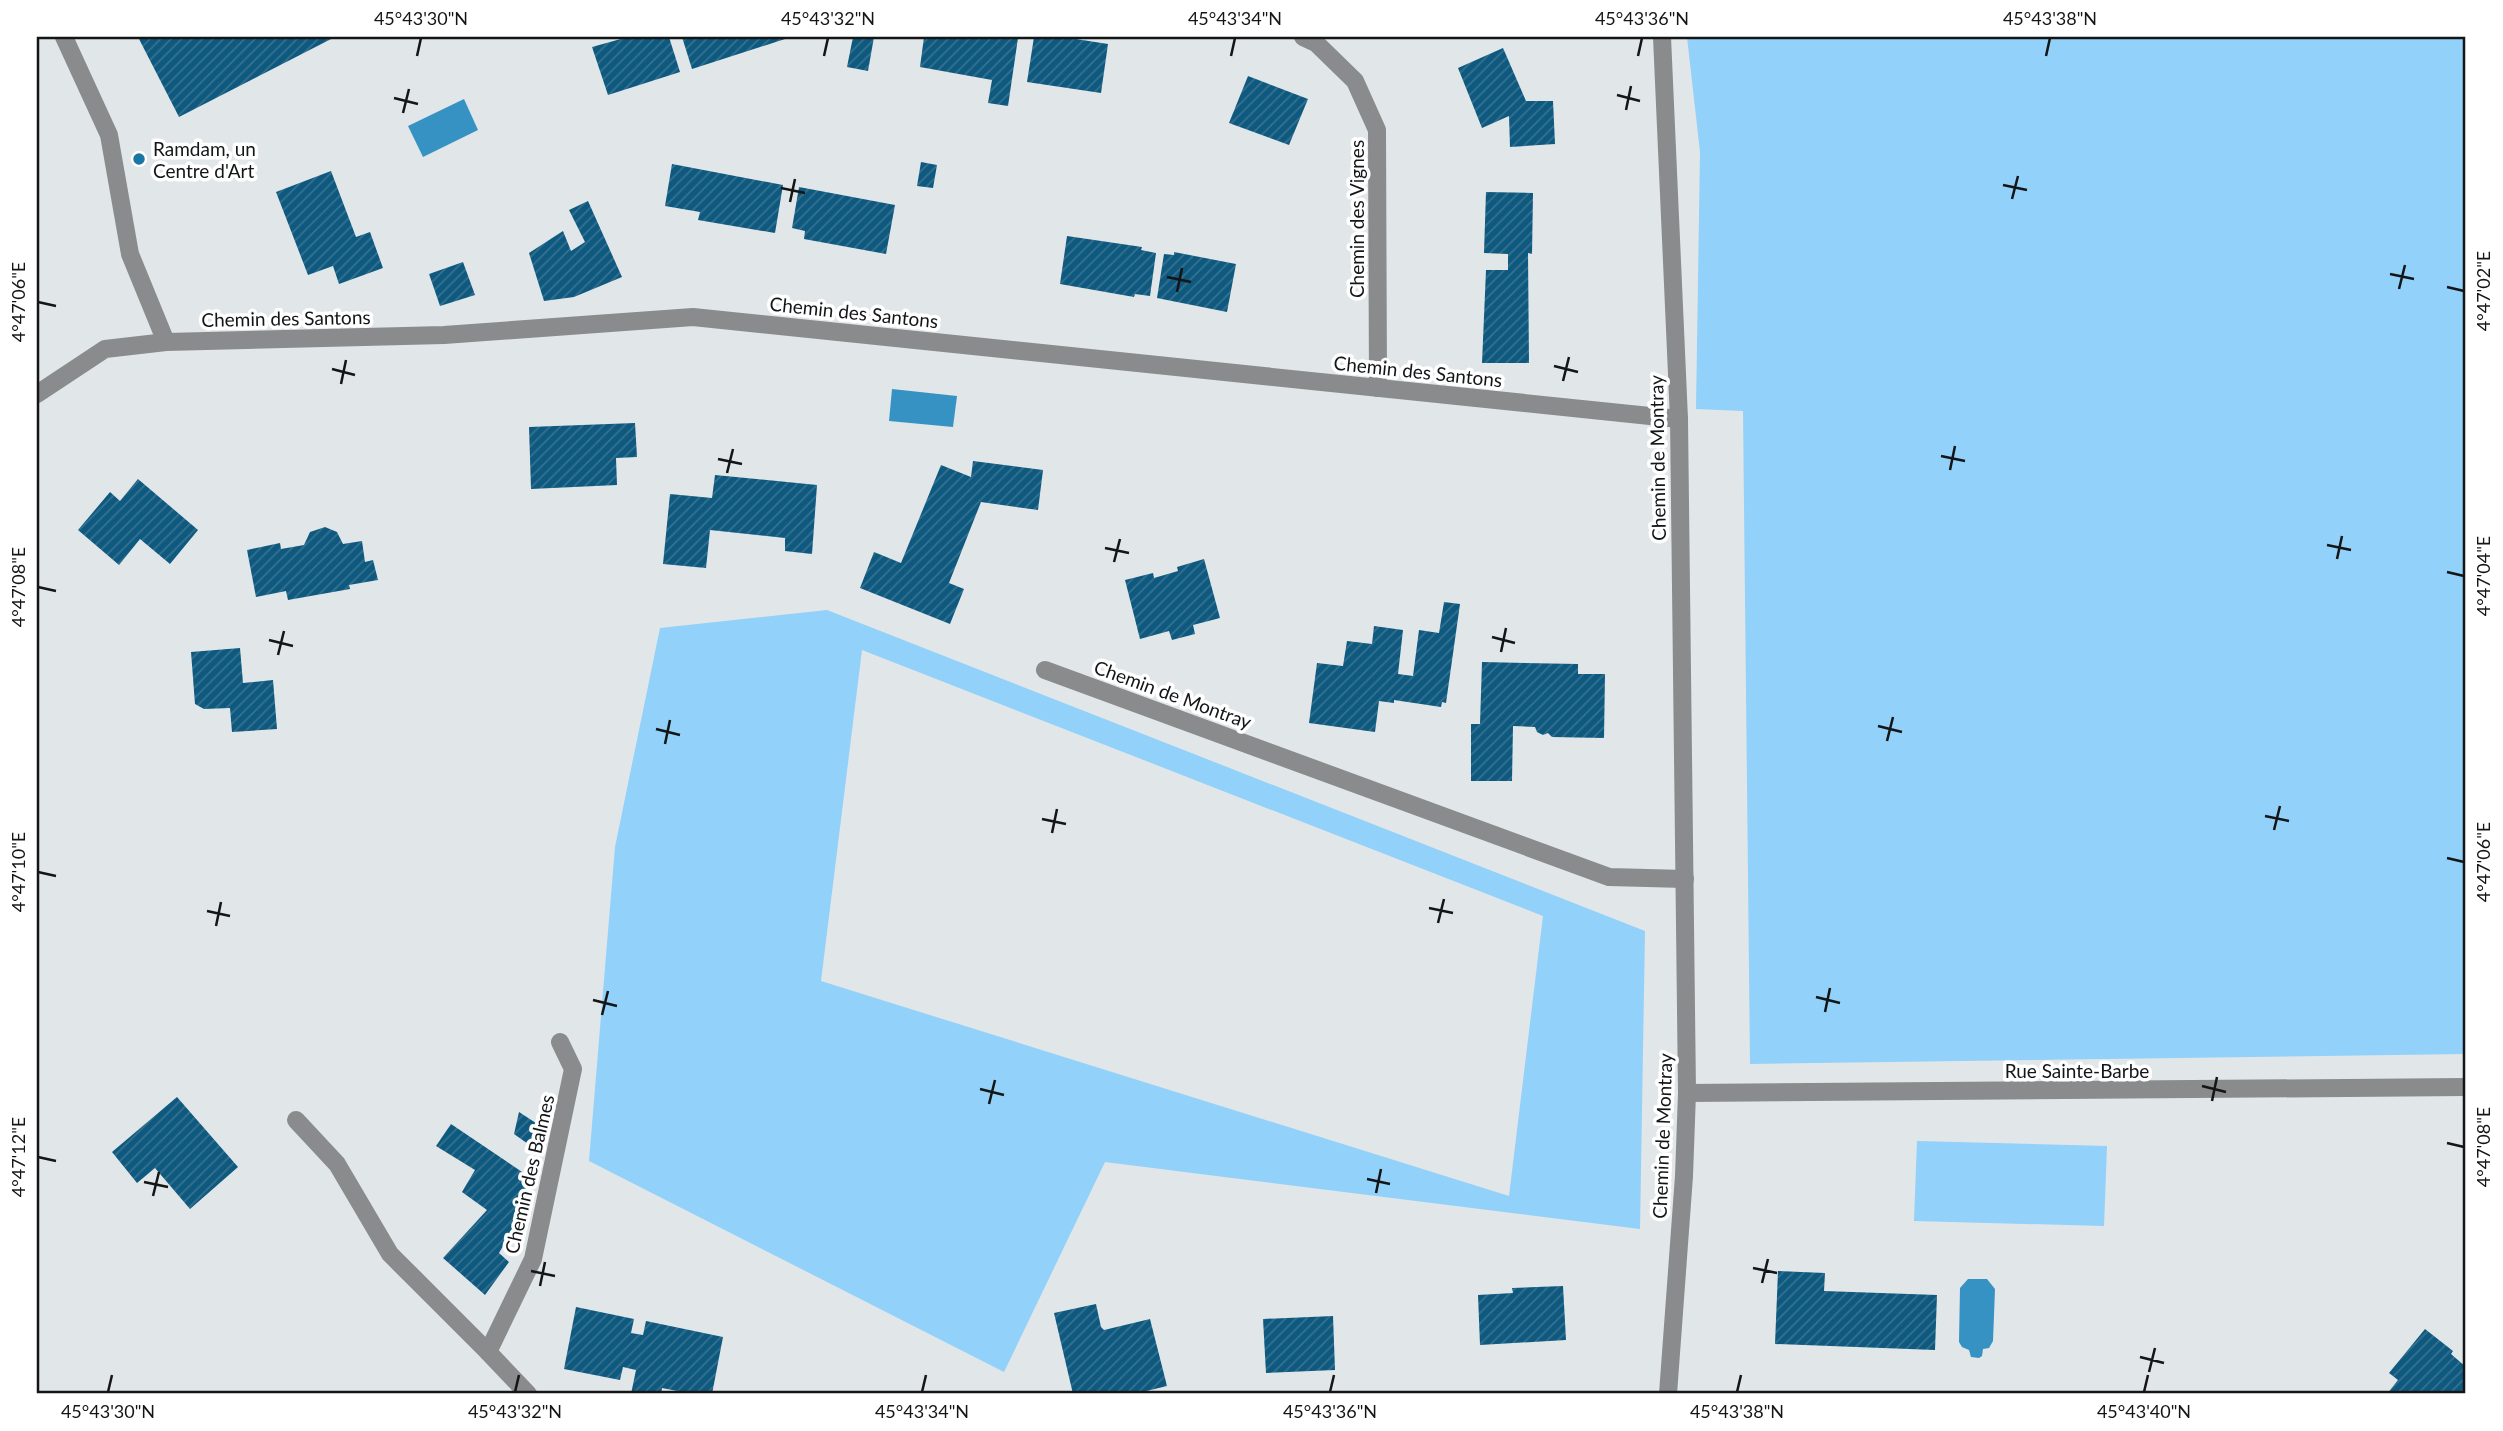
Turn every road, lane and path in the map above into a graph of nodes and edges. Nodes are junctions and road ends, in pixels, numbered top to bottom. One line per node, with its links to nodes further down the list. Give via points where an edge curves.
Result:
1 (64, 37): 4 (street, via 109,135 131,254)
2 (1303, 37): 5 (street, Chemin des Vignes, via 1316,43 1355,81 1377,130)
3 (1662, 37): 7 (street, Chemin de Montray)
4 (166, 342): 5 (street, Chemin des Santons, via 444,335 693,317); 6 (street, Chemin des Santons, via 105,349)
5 (1378, 388): 7 (street, Chemin des Santons)
6 (37, 394)
7 (1679, 419): 9 (street, Chemin de Montray)
8 (1045, 670): 9 (street, Chemin de Montray, via 1609,877)
9 (1685, 879): 12 (street, Chemin de Montray)
10 (560, 1042): 14 (street, Chemin des Balmes, via 573,1069 533,1259)
11 (2466, 1087): 12 (street, Rue Sainte-Barbe)
12 (1687, 1093): 16 (street, Chemin de Montray)
13 (296, 1120): 14 (street, via 337,1164 390,1254)
14 (488, 1352): 15 (street)
15 (528, 1394)
16 (1668, 1394)

